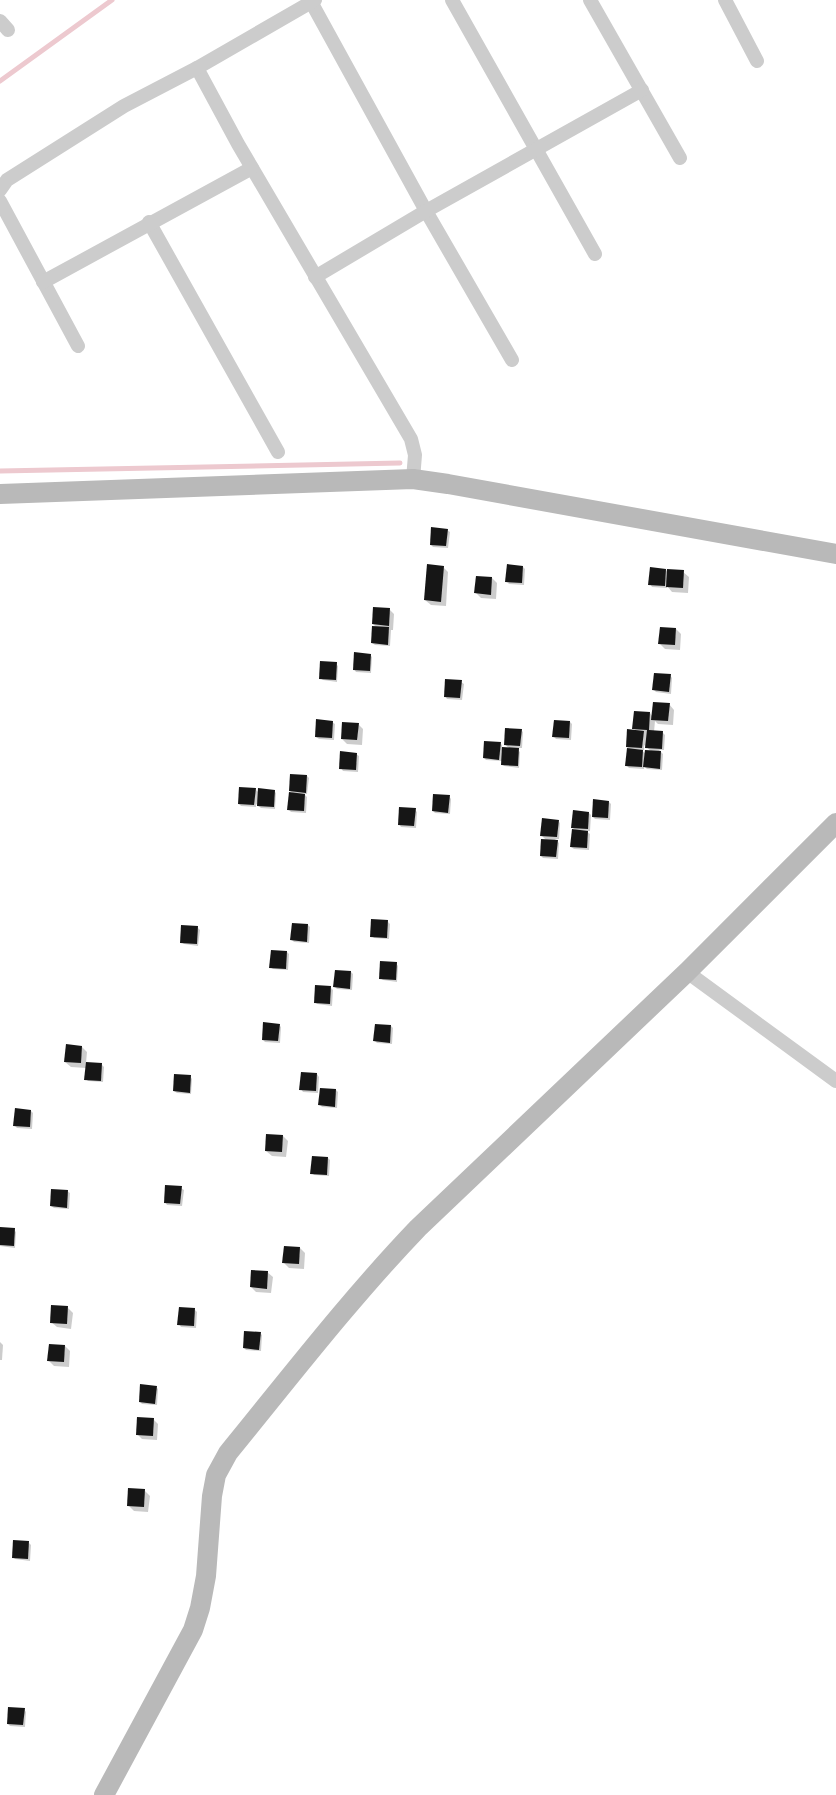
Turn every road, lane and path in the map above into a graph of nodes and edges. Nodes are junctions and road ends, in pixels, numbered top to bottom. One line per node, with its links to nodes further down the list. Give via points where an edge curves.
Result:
1 (452, 0): 8 (street)
2 (590, 0): 7 (street)
3 (725, 0): 5 (street)
4 (312, 1): 6 (street); 13 (street)
5 (757, 61)
6 (197, 68): 10 (street); 11 (street, via 124,106 7,180)
7 (642, 90): 8 (street); 9 (street)
8 (537, 149): 13 (street); 15 (street)
9 (680, 158)
10 (252, 168): 14 (street); 16 (street)
11 (0, 190)
12 (0, 201): 17 (street)
13 (426, 212): 16 (street); 19 (street)
14 (149, 222): 17 (street); 20 (street)
15 (595, 254)
16 (315, 277): 21 (street, via 411,439 415,455)
17 (43, 282): 18 (street)
18 (78, 346)
19 (512, 360)
20 (278, 452)
21 (413, 475): 22 (main road); 23 (main road)
22 (0, 494)
23 (836, 554)
24 (836, 823): 25 (main road)
25 (687, 972): 26 (street); 27 (main road, via 405,1242 326,1332 228,1453 216,1476 212,1496 206,1576 193,1630)
26 (836, 1081)
27 (104, 1795)

